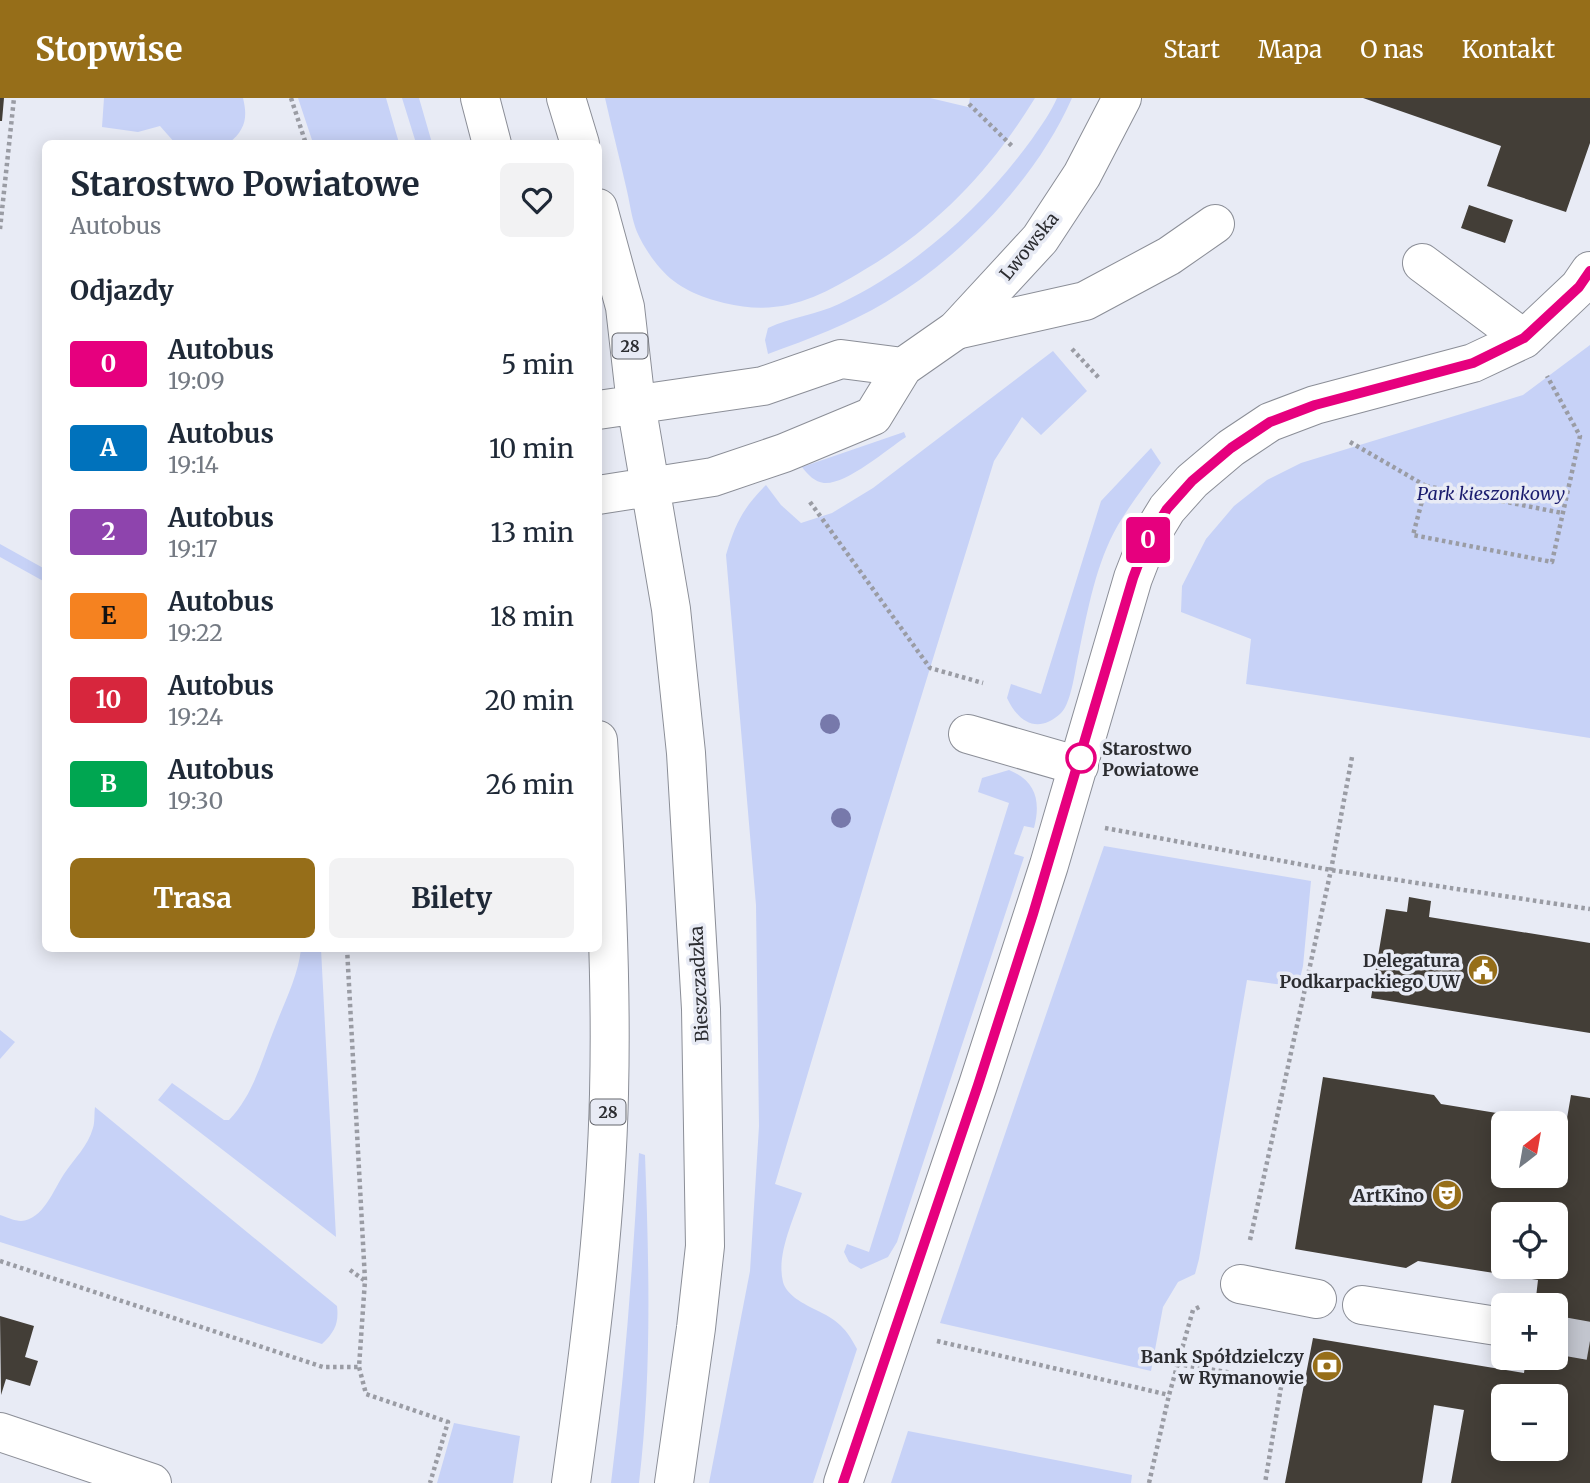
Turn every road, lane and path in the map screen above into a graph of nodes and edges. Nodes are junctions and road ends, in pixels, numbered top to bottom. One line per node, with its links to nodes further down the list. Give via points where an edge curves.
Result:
1 (14, 98): 13 (path)
2 (291, 98): 7 (path)
3 (480, 98): 8 (main road)
4 (566, 98): 9 (main road)
5 (1122, 98): 16 (main road, Lwowska, via 1082,175 1040,239)
6 (969, 104): 10 (path)
7 (305, 140)
8 (491, 140)
9 (579, 140)
10 (1014, 148)
11 (602, 223): 22 (main road, 28, via 625,307)
12 (1214, 224): 16 (main road, via 1169,256 1085,301)
13 (0, 229)
14 (1422, 262): 17 (main road)
15 (1590, 271): 17 (main road)
16 (956, 330): 19 (main road, Lwowska)
17 (1524, 338): 33 (main road, via 1473,363 1315,405 1270,422 1192,481 1147,541)
18 (1071, 348): 21 (path)
19 (903, 367): 22 (main road, via 841,359 763,386); 25 (main road, Lwowska, via 873,416 713,477)
20 (1545, 371): 29 (path, via 1580,436)
21 (1099, 378)
22 (636, 404): 23 (main road); 25 (main road, 28)
23 (602, 409)
24 (1346, 439): 26 (path)
25 (650, 486): 27 (main road, Lwowska); 54 (main road, Bieszczadzka / 28, via 671,609 686,753 701,1009 705,1246)
26 (1426, 486): 29 (path); 29 (path, via 1413,535 1552,562)
27 (602, 494)
28 (810, 502): 30 (path, via 930,668)
29 (1563, 513)
30 (983, 683)
31 (968, 734): 33 (main road)
32 (1352, 757): 36 (path)
33 (1079, 766): 55 (main road, via 978,1085)
34 (602, 806): 53 (main road, 28, via 609,1094 596,1297)
35 (1094, 826): 36 (path)
36 (1331, 870): 37 (path); 42 (path)
37 (1590, 909)
38 (347, 952): 41 (path)
39 (0, 1261): 48 (path, via 323,1367)
40 (351, 1270): 41 (path)
41 (365, 1280): 48 (path)
42 (1240, 1284): 43 (main road); 47 (path, via 1193,1310)
43 (1317, 1299)
44 (1362, 1305): 45 (main road)
45 (1491, 1325)
46 (926, 1338): 49 (path)
47 (1177, 1364): 49 (path); 57 (path, via 1282,1381)
48 (359, 1367): 52 (path, via 366,1394 448,1422)
49 (1168, 1395): 56 (path)
50 (0, 1432): 51 (main road)
51 (152, 1483)
52 (430, 1483)
53 (571, 1483)
54 (674, 1483)
55 (843, 1483)
56 (1149, 1483)
57 (1265, 1483)

